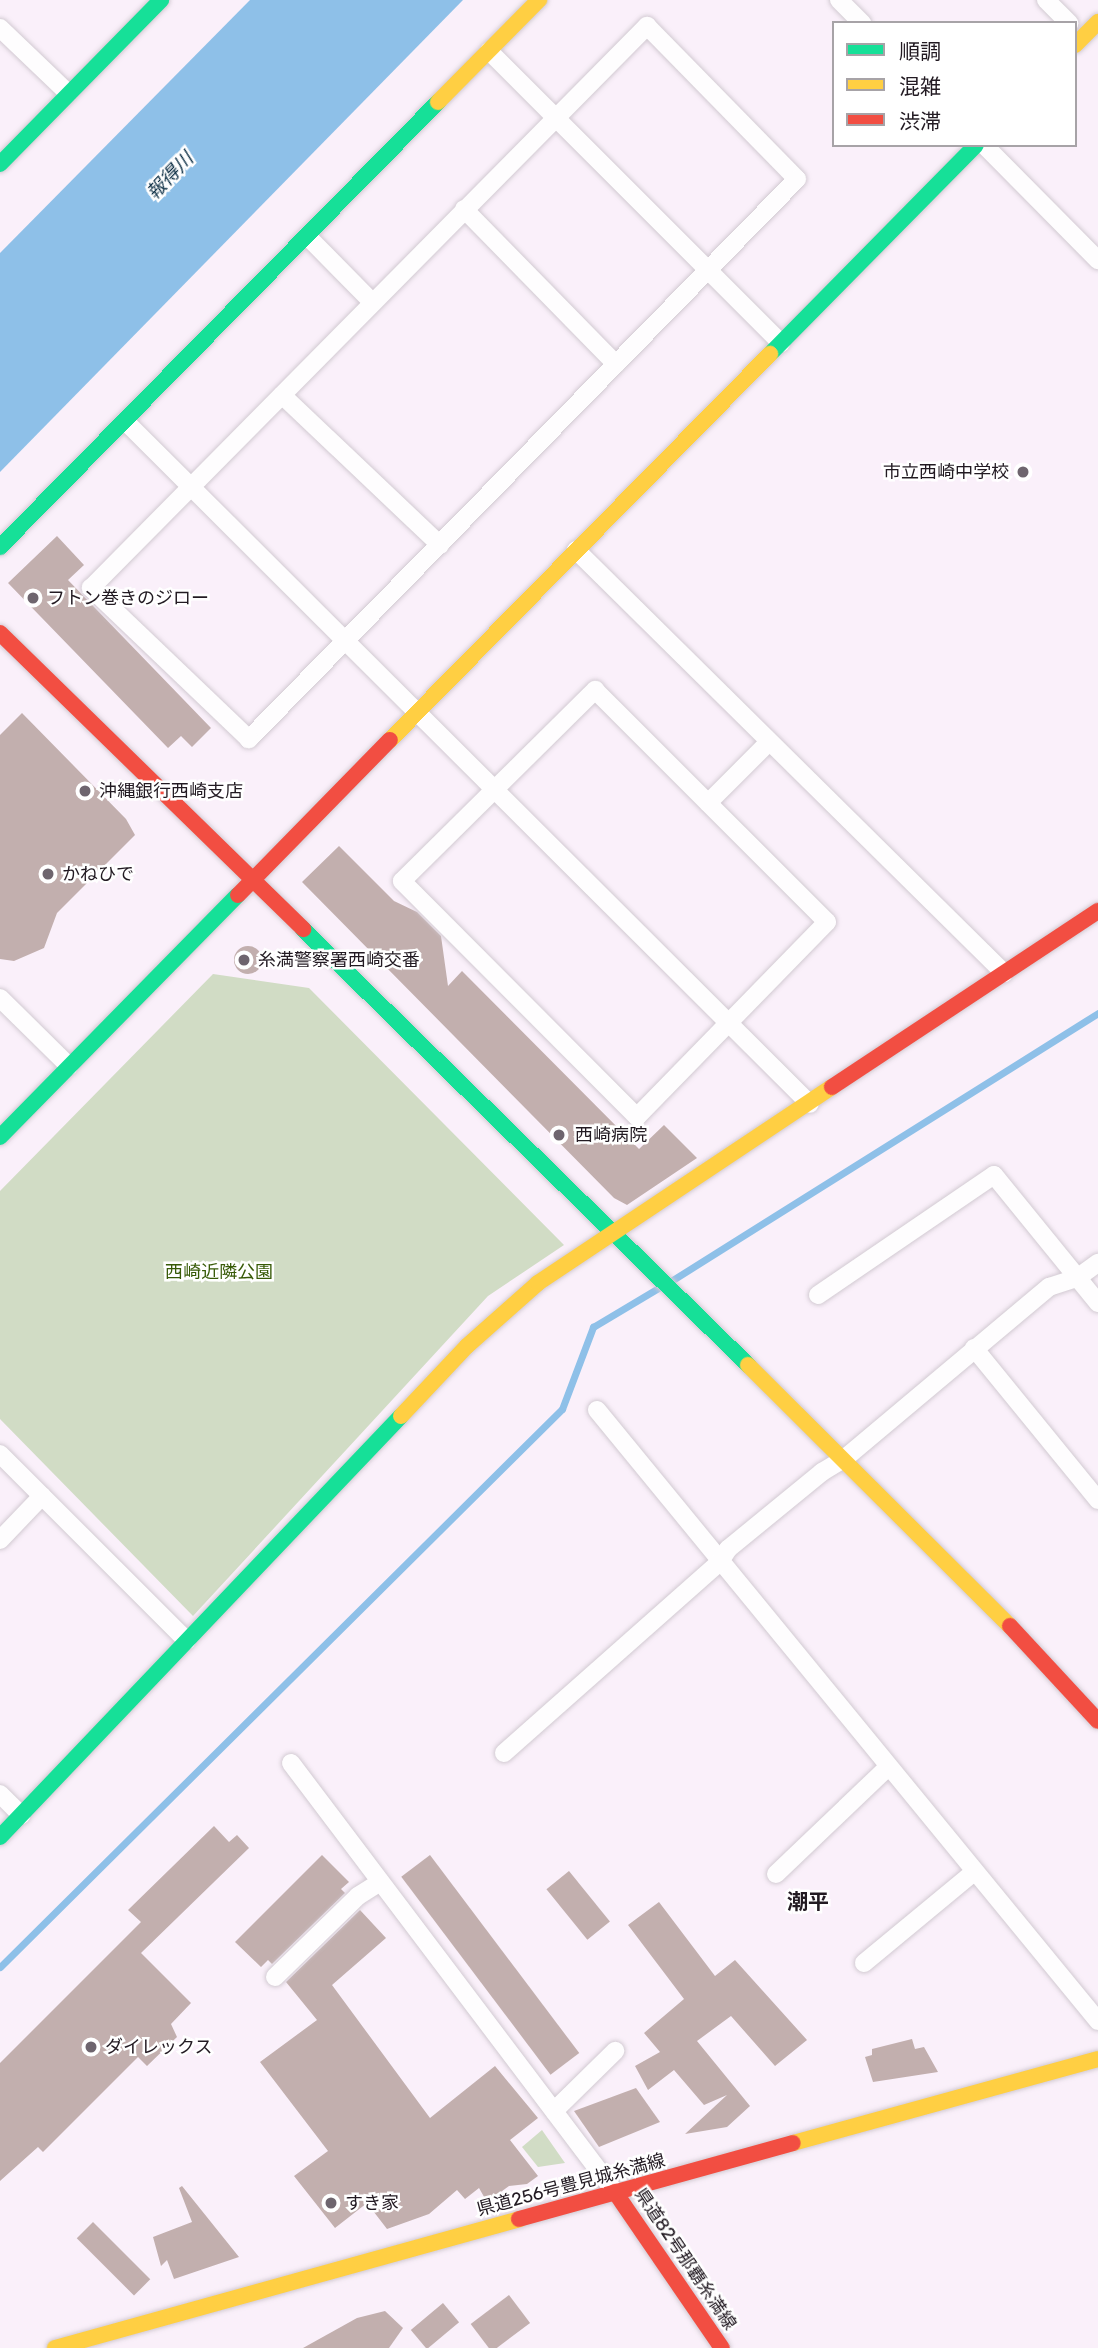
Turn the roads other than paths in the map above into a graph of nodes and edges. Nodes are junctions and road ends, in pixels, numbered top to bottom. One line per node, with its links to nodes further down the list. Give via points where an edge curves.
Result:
1 (539, 0): 10 (street)
2 (839, 0): 5 (street)
3 (1046, 0): 6 (street)
4 (152, 3): 11 (street)
5 (860, 21)
6 (1067, 21)
7 (1098, 22): 9 (street)
8 (0, 28): 11 (street)
9 (1083, 39)
10 (489, 51): 12 (street); 17 (street)
11 (68, 93): 15 (street)
12 (554, 117): 16 (street); 19 (street); 19 (street, via 647,26 797,179)
13 (974, 147): 21 (street)
14 (986, 147): 18 (street)
15 (0, 164)
16 (464, 209): 20 (street); 22 (street)
17 (307, 236): 20 (street); 24 (street)
18 (1098, 260)
19 (708, 270): 21 (street); 22 (street)
20 (372, 302): 23 (street)
21 (781, 343): 28 (street)
22 (616, 365): 26 (street)
23 (282, 395): 25 (street); 26 (street)
24 (125, 421): 25 (street); 27 (street)
25 (191, 487): 30 (street); 30 (street, via 91,588 249,739)
26 (440, 545): 30 (street)
27 (0, 547)
28 (576, 550): 31 (street); 32 (street)
29 (0, 633): 35 (street)
30 (346, 642): 31 (street)
31 (416, 712): 33 (street); 35 (street)
32 (769, 741): 34 (street); 37 (street)
33 (494, 790): 34 (street, via 595,690); 39 (street); 39 (street, via 402,881 637,1117)
34 (708, 803): 39 (street, via 827,922)
35 (251, 879): 40 (street); 43 (street)
36 (1098, 911): 37 (street)
37 (1003, 973): 41 (street)
38 (0, 998): 40 (street)
39 (727, 1022): 41 (street)
40 (69, 1066): 42 (street)
41 (810, 1104): 43 (street)
42 (0, 1137)
43 (613, 1237): 51 (street); 56 (street, via 538,1283 467,1346)
44 (1098, 1263): 45 (street)
45 (1077, 1278): 46 (street, via 994,1175); 47 (street); 48 (street, via 1049,1287)
46 (818, 1295)
47 (1098, 1303)
48 (974, 1348): 51 (street); 53 (street)
49 (597, 1410): 55 (street)
50 (0, 1454): 52 (street)
51 (844, 1459): 55 (street, via 739,1541); 57 (street, via 1046,1662)
52 (42, 1496): 54 (street); 56 (street)
53 (1098, 1500)
54 (0, 1540)
55 (719, 1563): 58 (street); 60 (street)
56 (187, 1641): 62 (street)
57 (1098, 1721)
58 (504, 1753)
59 (291, 1763): 66 (street)
60 (888, 1767): 64 (street); 65 (street)
61 (0, 1794): 62 (street)
62 (21, 1815): 63 (street)
63 (0, 1838)
64 (974, 1872): 67 (street); 69 (street)
65 (776, 1874)
66 (380, 1882): 68 (street, via 358,1896); 72 (street)
67 (864, 1963)
68 (275, 1977)
69 (1098, 2021)
70 (615, 2052): 72 (street)
71 (1098, 2059): 73 (street, 県道256号豊見城糸満線)
72 (554, 2111): 73 (street)
73 (615, 2192): 74 (street, 県道256号豊見城糸満線); 75 (street, 県道82号那覇糸満線)
74 (55, 2348)
75 (722, 2348)

